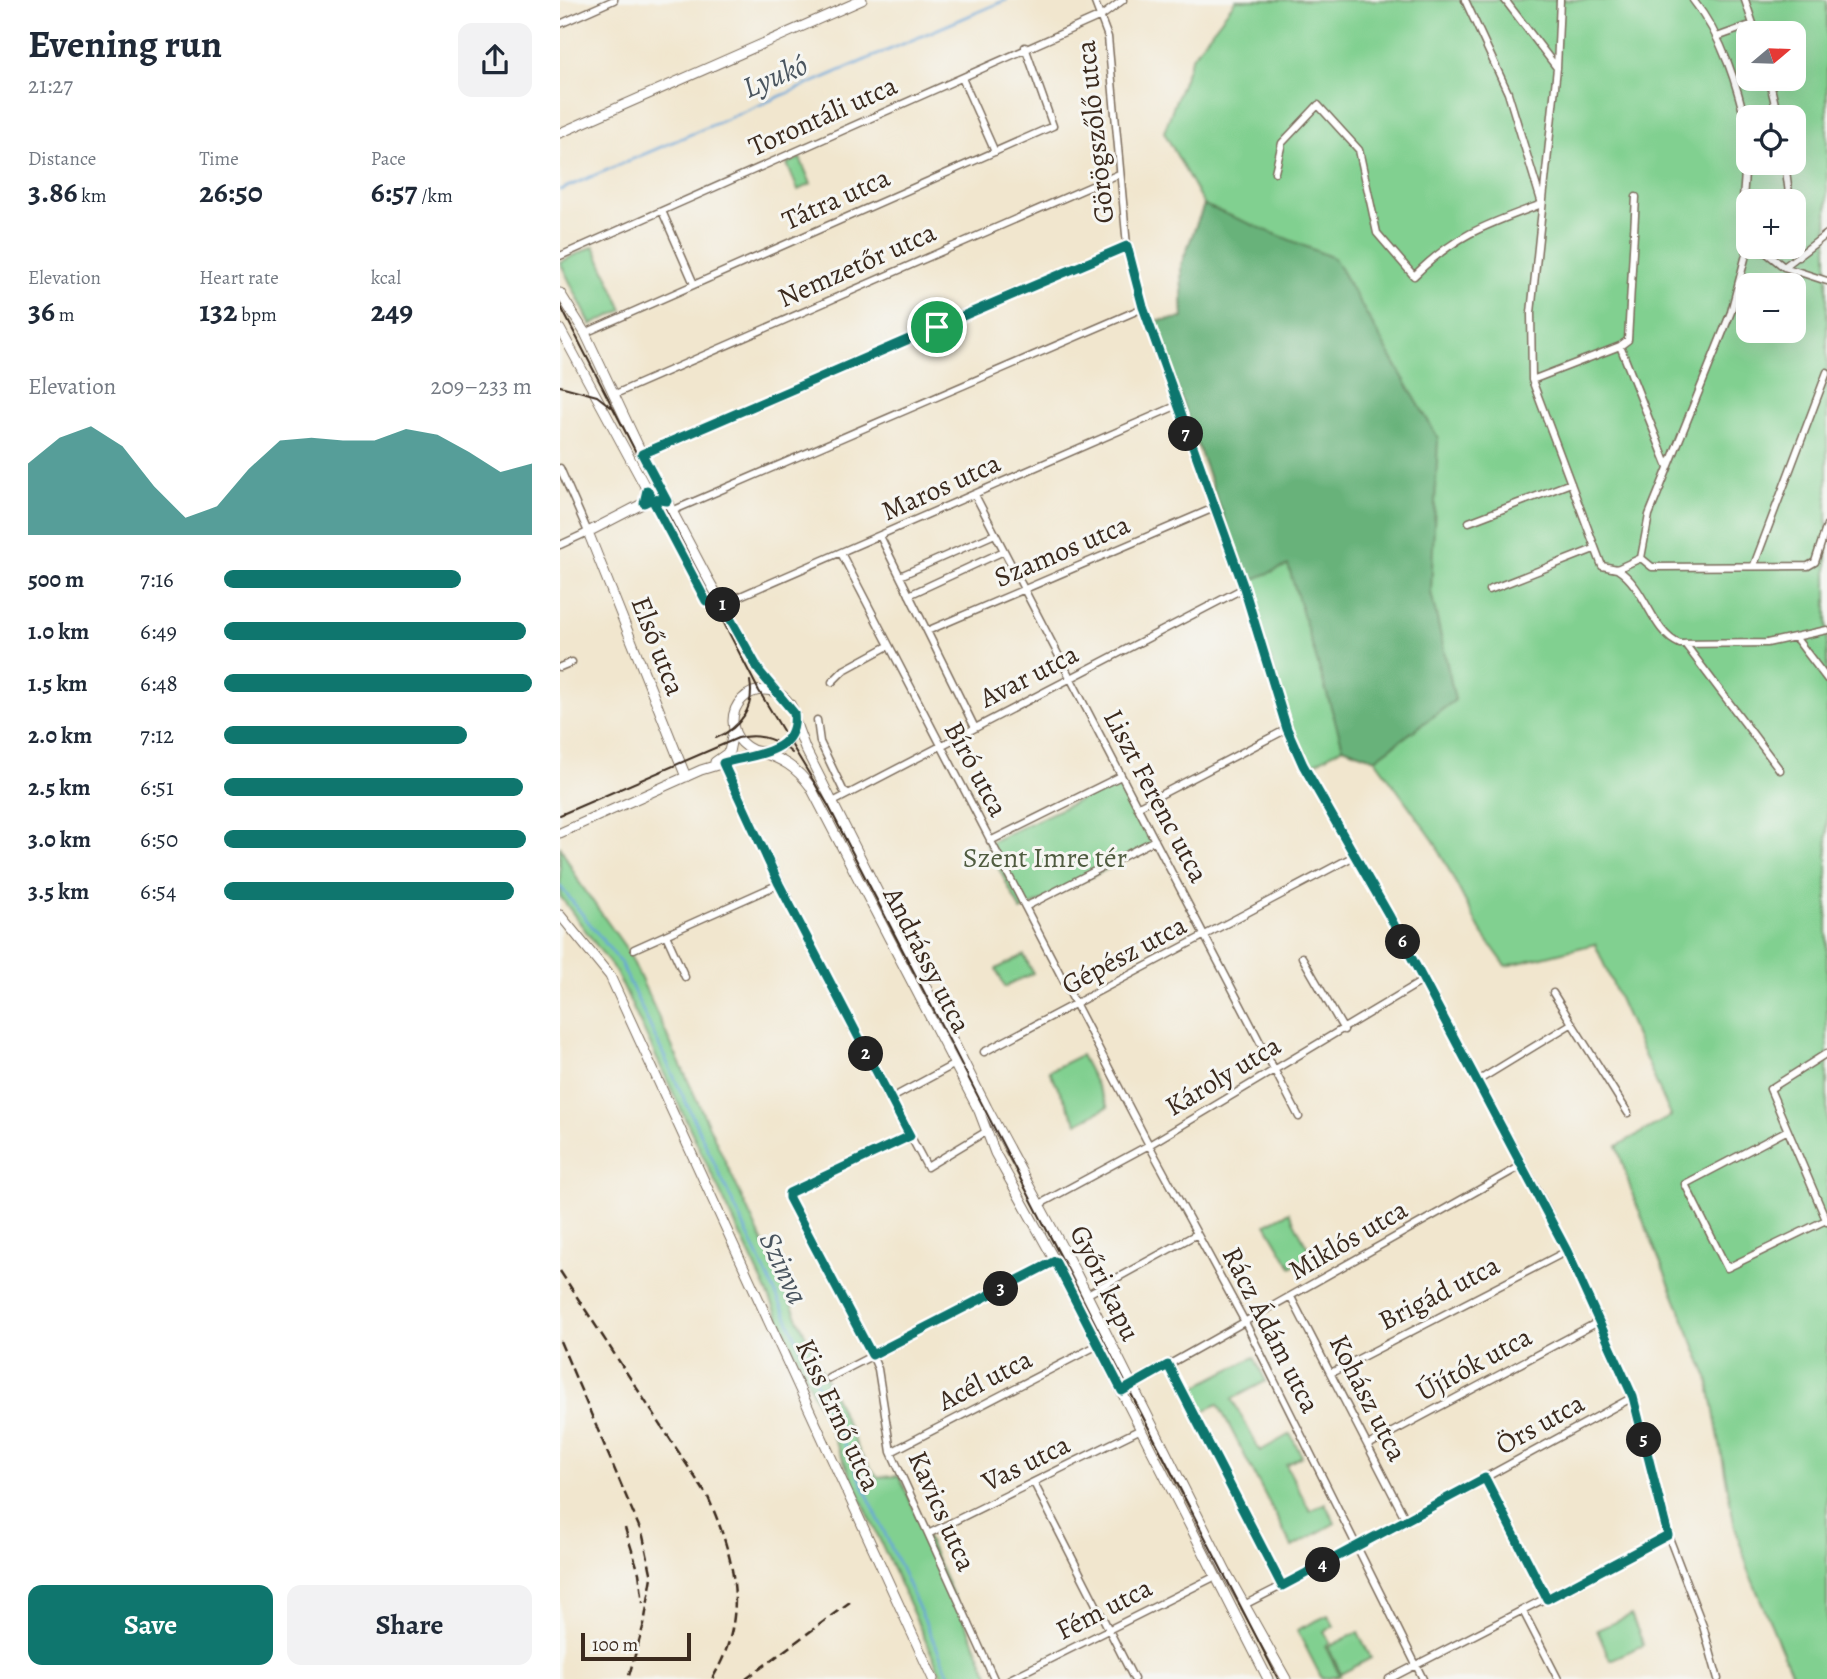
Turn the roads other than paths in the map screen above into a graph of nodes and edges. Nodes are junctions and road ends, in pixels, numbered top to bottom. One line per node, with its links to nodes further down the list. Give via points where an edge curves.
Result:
1 (614, 0): 12 (street)
2 (862, 0): 19 (street)
3 (1094, 0): 10 (street)
4 (1123, 0): 10 (street, Görögszőlő utca)
5 (1465, 0): 24 (street, via 1508,93)
6 (1504, 0): 16 (street)
7 (1560, 0): 16 (street)
8 (1693, 0): 14 (street)
9 (1745, 0): 11 (street)
10 (1103, 15): 15 (street, Torontáli utca); 22 (street, Görögszőlő utca, via 1112,66)
11 (1752, 21)
12 (560, 24)
13 (1736, 30): 14 (street)
14 (1717, 37): 18 (street)
15 (1025, 47): 17 (street, Torontáli utca); 20 (street, Tátra utca, via 1053,127)
16 (1557, 68): 24 (street)
17 (962, 78): 20 (street); 25 (street, Torontáli utca)
18 (1739, 105)
19 (560, 134)
20 (995, 152): 35 (street, Tátra utca)
21 (1275, 172): 24 (street, via 1282,143 1318,105 1359,150 1377,233 1415,276 1450,244)
22 (1119, 174): 27 (street, Görögszőlő utca); 43 (street, Nemzetőr utca)
23 (1636, 197): 40 (street, via 1628,340)
24 (1542, 204): 42 (street, via 1531,313)
25 (662, 211): 29 (street, Torontáli utca); 35 (street)
26 (1827, 234): 28 (street)
27 (1127, 246): 37 (street, Görögszőlő utca); 45 (street)
28 (1806, 251)
29 (560, 256)
30 (1745, 259): 46 (street, via 1731,312)
31 (1774, 259): 33 (street)
32 (1796, 259): 33 (street)
33 (1784, 267): 34 (street)
34 (1827, 281)
35 (694, 284): 39 (street, Tátra utca)
36 (560, 293): 39 (street)
37 (1143, 307): 44 (street, Görögszőlő utca); 53 (street)
38 (560, 329): 50 (street)
39 (585, 333): 43 (street)
40 (1620, 346): 42 (street); 46 (street)
41 (1827, 372): 64 (street)
42 (1532, 380): 48 (street)
43 (613, 395): 45 (street)
44 (1176, 406): 49 (street, Maros utca); 52 (street, Görögszőlő utca)
45 (642, 454): 51 (street)
46 (1668, 467): 63 (street)
47 (560, 468): 56 (street)
48 (1571, 483): 54 (street); 60 (street)
49 (975, 495): 57 (street, Liszt Ferenc utca); 58 (street, Maros utca)
50 (648, 497): 51 (street); 56 (street); 71 (street, via 706,601)
51 (667, 501): 53 (street)
52 (1214, 509): 67 (street, Görögszőlő utca); 68 (street, Szamos utca)
53 (672, 511): 71 (street)
54 (1469, 522)
55 (1827, 525): 64 (street, via 1815,562 1808,566)
56 (588, 532): 59 (street); 94 (street, Első utca)
57 (995, 534): 61 (street, Liszt Ferenc utca); 66 (street)
58 (880, 536): 62 (street, Maros utca); 66 (street)
59 (560, 545)
60 (1594, 549): 65 (street, via 1602,566); 69 (street)
61 (1004, 551): 68 (street, Liszt Ferenc utca); 70 (street)
62 (841, 554): 71 (street, Maros utca); 76 (street, Bíró utca)
63 (1640, 558): 64 (street, via 1652,566); 65 (street)
64 (1754, 565)
65 (1617, 569): 75 (street, via 1632,578 1667,639)
66 (900, 576): 70 (street)
67 (1244, 588): 79 (street, Avar utca); 87 (street, Görögszőlő utca)
68 (1024, 590): 73 (street, Szamos utca); 79 (street, Liszt Ferenc utca)
69 (1489, 590)
70 (909, 595): 73 (street)
71 (722, 604): 82 (street, via 760,672)
72 (1827, 630): 74 (street)
73 (927, 631): 86 (street)
74 (1795, 637): 75 (street, via 1768,643); 80 (street)
75 (1685, 644): 92 (street)
76 (888, 646): 81 (street, via 844,670); 88 (street, Bíró utca)
77 (572, 662): 78 (street)
78 (560, 667)
79 (1070, 678): 86 (street, Avar utca); 93 (street, Liszt Ferenc utca)
80 (1827, 679)
81 (832, 682)
82 (779, 694): 84 (street, via 790,705); 85 (street, via 759,691 747,695 737,706)
83 (817, 720): 95 (street, via 820,742)
84 (795, 721): 89 (street, via 784,746); 96 (street, Andrássy utca)
85 (733, 723): 89 (street, via 741,743); 91 (street, via 729,752)
86 (975, 728): 88 (street, Avar utca)
87 (1287, 729): 97 (street); 101 (street, Görögszőlő utca)
88 (941, 746): 95 (street, Avar utca); 100 (street, Bíró utca)
89 (760, 752): 90 (street); 117 (street, Andrássy utca, via 798,770 810,786)
90 (723, 763): 91 (street); 102 (street)
91 (701, 770): 94 (street)
92 (1780, 770)
93 (1122, 776): 97 (street, Liszt Ferenc utca); 100 (street)
94 (686, 777): 98 (street)
95 (848, 793): 96 (street, Avar utca)
96 (834, 800): 128 (street, Andrássy utca)
97 (1137, 807): 99 (street, Liszt Ferenc utca)
98 (560, 833)
99 (1155, 840): 103 (street); 106 (street, Liszt Ferenc utca)
100 (990, 841): 103 (street, Bíró utca)
101 (1356, 855): 106 (street, Gépész utca); 110 (street, Görögszőlő utca)
102 (779, 884): 105 (street); 120 (street)
103 (1025, 907): 112 (street, Bíró utca)
104 (560, 915): 161 (street, Kiss Ernő utca, via 610,976)
105 (666, 934): 107 (street); 109 (street)
106 (1205, 936): 112 (street, Gépész utca); 118 (street, Liszt Ferenc utca)
107 (634, 949)
108 (1303, 957): 114 (street)
109 (685, 977)
110 (1424, 979): 114 (street, Károly utca); 119 (street, Görögszőlő utca)
111 (1553, 993): 113 (street)
112 (1075, 1004): 115 (street, Gépész utca); 126 (street, Rácz Ádám utca)
113 (1571, 1024): 119 (street); 121 (street)
114 (1344, 1030): 118 (street, Károly utca)
115 (984, 1052)
116 (1827, 1053): 124 (street, via 1770,1089)
117 (955, 1064): 120 (street); 123 (street, Andrássy utca)
118 (1275, 1069): 122 (street, Liszt Ferenc utca); 126 (street, Károly utca)
119 (1476, 1082): 127 (street, Görögszőlő utca)
120 (890, 1099): 125 (street)
121 (1628, 1113)
122 (1299, 1117)
123 (987, 1131): 125 (street, via 927,1167); 129 (street, Andrássy utca)
124 (1786, 1131): 130 (street); 130 (street, via 1685,1184 1727,1268)
125 (910, 1136): 139 (street, Kavics utca, via 789,1193)
126 (1149, 1145): 128 (street, Károly utca); 131 (street, Rácz Ádám utca)
127 (1521, 1166): 132 (street, Görögszőlő utca); 135 (street, Miklós utca)
128 (1040, 1204): 134 (street, Győri kapu)
129 (1027, 1213): 133 (street, Győri kapu)
130 (1827, 1221)
131 (1197, 1234): 134 (street); 137 (street, Rácz Ádám utca)
132 (1567, 1251): 136 (street, Görögszőlő utca); 141 (street, Brigád utca)
133 (1055, 1261): 138 (street, Győri kapu); 139 (street)
134 (1086, 1295): 143 (street, Győri kapu)
135 (1292, 1297): 137 (street, Miklós utca); 141 (street, Kohász utca)
136 (1600, 1321): 144 (street, Görögszőlő utca); 146 (street, Újítók utca)
137 (1245, 1322): 140 (street, Miklós utca); 153 (street, Rácz Ádám utca)
138 (1098, 1345): 143 (street, Győri kapu); 147 (street, Acél utca)
139 (872, 1355): 142 (street); 147 (street, Kavics utca)
140 (1168, 1365): 143 (street, Miklós utca); 155 (street)
141 (1331, 1373): 146 (street, Kohász utca)
142 (830, 1378)
143 (1126, 1389): 145 (street, Győri kapu); 157 (street, Győri kapu)
144 (1633, 1397): 148 (street, Örs utca); 152 (street, Görögszőlő utca)
145 (1141, 1429): 149 (street, Vas utca); 154 (street, Győri kapu)
146 (1368, 1445): 150 (street, Kohász utca)
147 (891, 1452): 151 (street, Kavics utca)
148 (1485, 1478): 150 (street, Örs utca); 156 (street)
149 (1034, 1483): 151 (street, Vas utca); 159 (street)
150 (1406, 1520): 153 (street, Örs utca)
151 (930, 1534): 162 (street, Kavics utca)
152 (1668, 1535): 156 (street); 170 (street, Görögszőlő utca)
153 (1357, 1547): 155 (street, Örs utca); 160 (street, Rácz Ádám utca)
154 (1216, 1576): 159 (street, Fém utca); 165 (street, Győri kapu)
155 (1282, 1586): 157 (street, Örs utca)
156 (1547, 1599): 158 (street)
157 (1244, 1605): 166 (street, Győri kapu)
158 (1523, 1611): 160 (street); 169 (street)
159 (1109, 1630): 163 (street, Fém utca); 164 (street)
160 (1416, 1666): 167 (street); 168 (street, Rácz Ádám utca)
161 (933, 1679)
162 (994, 1679)
163 (1010, 1679)
164 (1134, 1679)
165 (1268, 1679)
166 (1286, 1679)
167 (1390, 1679)
168 (1423, 1679)
169 (1558, 1679)
170 (1718, 1679)

